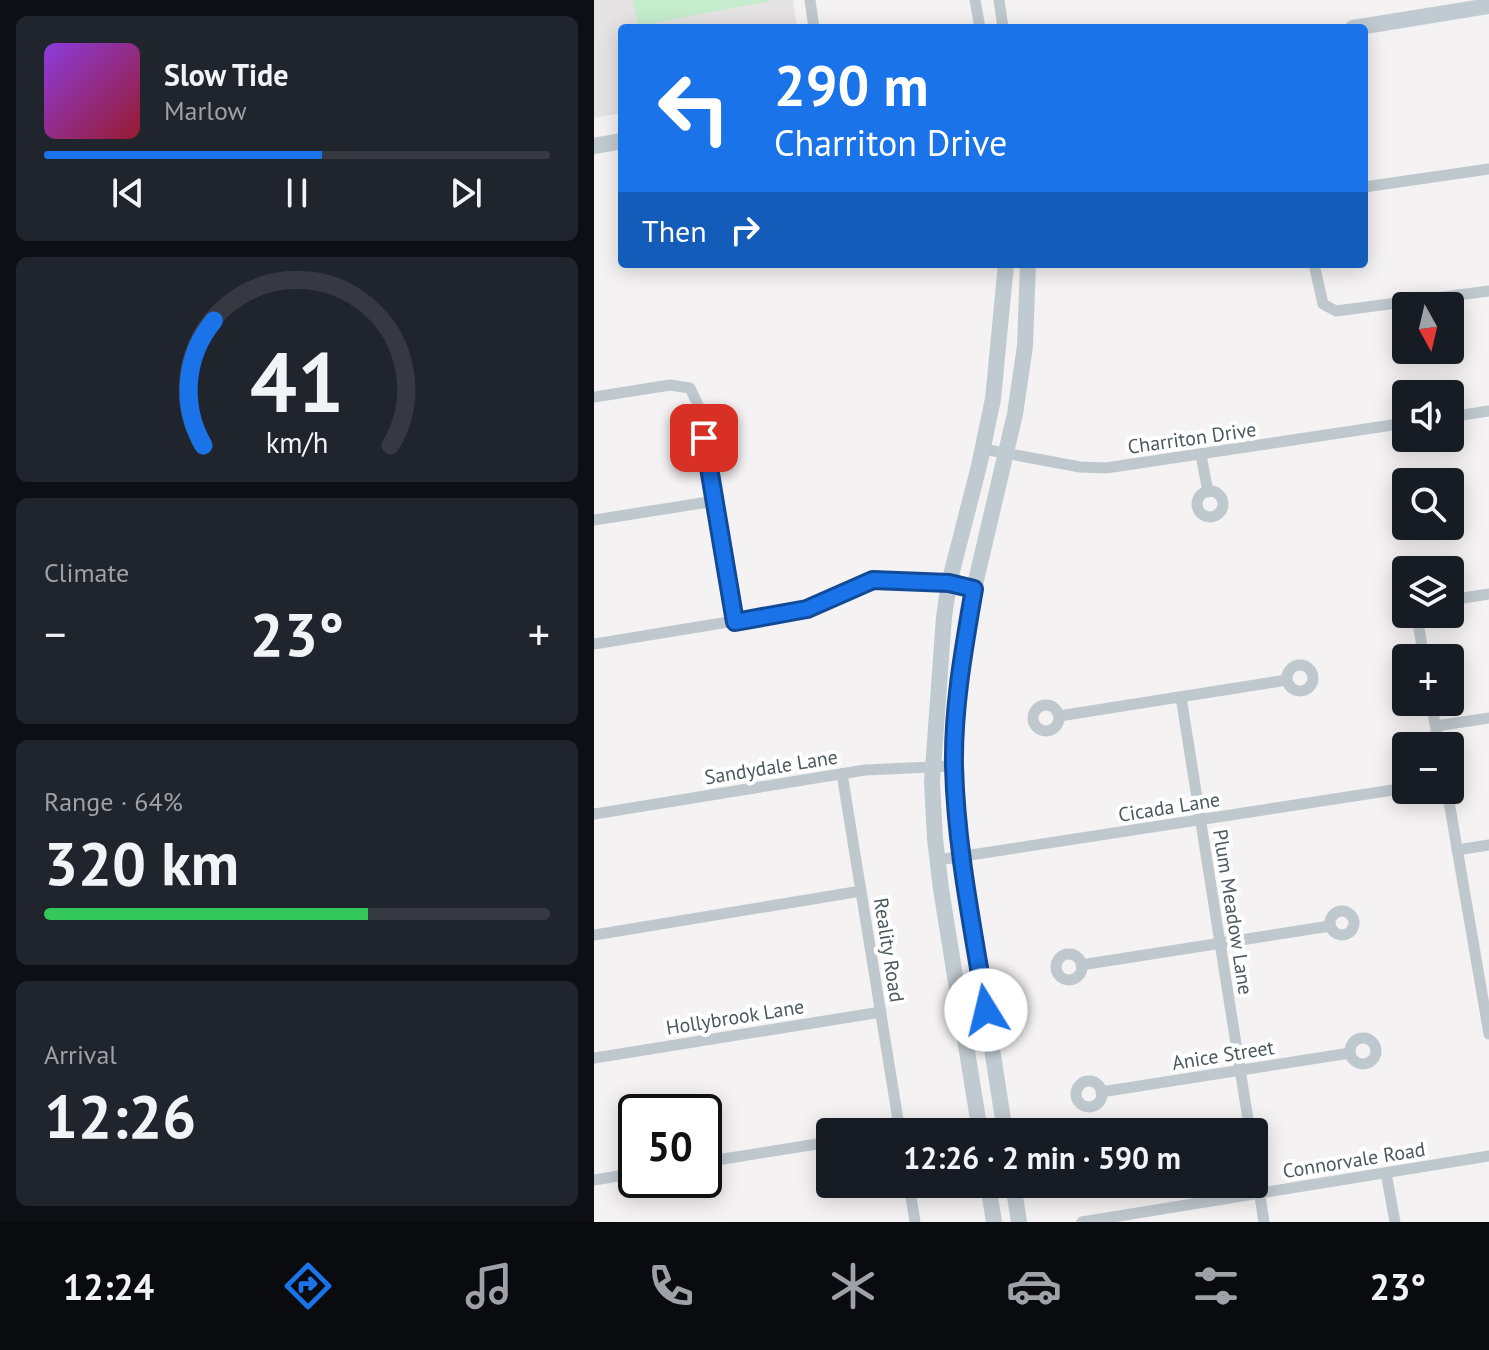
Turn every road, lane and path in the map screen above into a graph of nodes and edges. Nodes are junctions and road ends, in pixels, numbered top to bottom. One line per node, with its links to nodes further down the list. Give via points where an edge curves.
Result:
1 (810, 0): 5 (street)
2 (975, 0): 6 (street)
3 (999, 0): 7 (street)
4 (1489, 6): 8 (main road)
5 (813, 24)
6 (979, 24)
7 (1002, 24)
8 (1368, 26)
9 (618, 142): 10 (main road)
10 (594, 146)
11 (1489, 169): 12 (street)
12 (1368, 186)
13 (1006, 268): 21 (main road)
14 (1028, 268): 22 (main road, via 1025,346)
15 (1315, 268): 16 (street, via 1323,304 1336,311)
16 (1489, 291)
17 (594, 397): 25 (street, via 670,385 690,388 699,407)
18 (1489, 411): 19 (street)
19 (1464, 415)
20 (1392, 425): 23 (street, Charriton Drive)
21 (983, 449): 22 (street, Charriton Drive); 27 (main road)
22 (1006, 454): 23 (street, Charriton Drive, via 1106,468); 28 (main road)
23 (1201, 455): 24 (street)
24 (1208, 492)
25 (715, 501): 26 (street); 31 (street)
26 (594, 520)
27 (949, 583): 28 (street); 31 (street, via 873,580 807,609); 40 (main road)
28 (974, 589): 41 (main road)
29 (1489, 594): 30 (street)
30 (1464, 598)
31 (735, 622): 32 (street)
32 (594, 644)
33 (1287, 680): 34 (street)
34 (1181, 697): 35 (street); 46 (street, Plum Meadow Lane)
35 (1059, 716)
36 (1434, 716): 38 (street)
37 (1489, 718): 38 (street)
38 (1436, 726): 39 (street)
39 (1437, 732)
40 (933, 766): 41 (street, Sandydale Lane); 42 (street, Sandydale Lane); 50 (main road)
41 (954, 766): 49 (main road)
42 (842, 774): 45 (street, Sandydale Lane); 51 (street, Reality Road)
43 (1392, 790): 46 (street, Cicada Lane)
44 (1449, 804): 48 (street)
45 (594, 814)
46 (1200, 820): 49 (street, Cicada Lane); 54 (street, Plum Meadow Lane)
47 (1489, 845): 48 (street)
48 (1457, 850): 56 (street)
49 (962, 857): 50 (street, Cicada Lane); 65 (main road)
50 (938, 860): 64 (main road)
51 (861, 891): 53 (street); 57 (street, Reality Road)
52 (1330, 926): 54 (street)
53 (594, 935)
54 (1220, 943): 55 (street); 61 (street, Plum Meadow Lane)
55 (1081, 965)
56 (1483, 969): 58 (street)
57 (881, 1012): 60 (street, Hollybrook Lane); 63 (street, Reality Road)
58 (1489, 1034)
59 (1350, 1053): 61 (street, Anice Street)
60 (594, 1058)
61 (1240, 1071): 62 (street, Anice Street); 66 (street, Plum Meadow Lane)
62 (1101, 1092)
63 (896, 1118)
64 (978, 1118)
65 (1003, 1118)
66 (1248, 1118)
67 (816, 1144): 69 (street)
68 (1489, 1156): 70 (street, Connorvale Road)
69 (722, 1159)
70 (1386, 1173): 73 (street, Connorvale Road); 84 (street)
71 (618, 1176): 72 (street)
72 (594, 1180)
73 (1268, 1192)
74 (911, 1198): 79 (street)
75 (990, 1198): 80 (main road)
76 (1015, 1198): 81 (main road)
77 (1229, 1198): 82 (street, Connorvale Road)
78 (1261, 1198): 83 (street)
79 (915, 1222)
80 (994, 1222)
81 (1019, 1222)
82 (1082, 1222)
83 (1264, 1222)
84 (1395, 1222)

